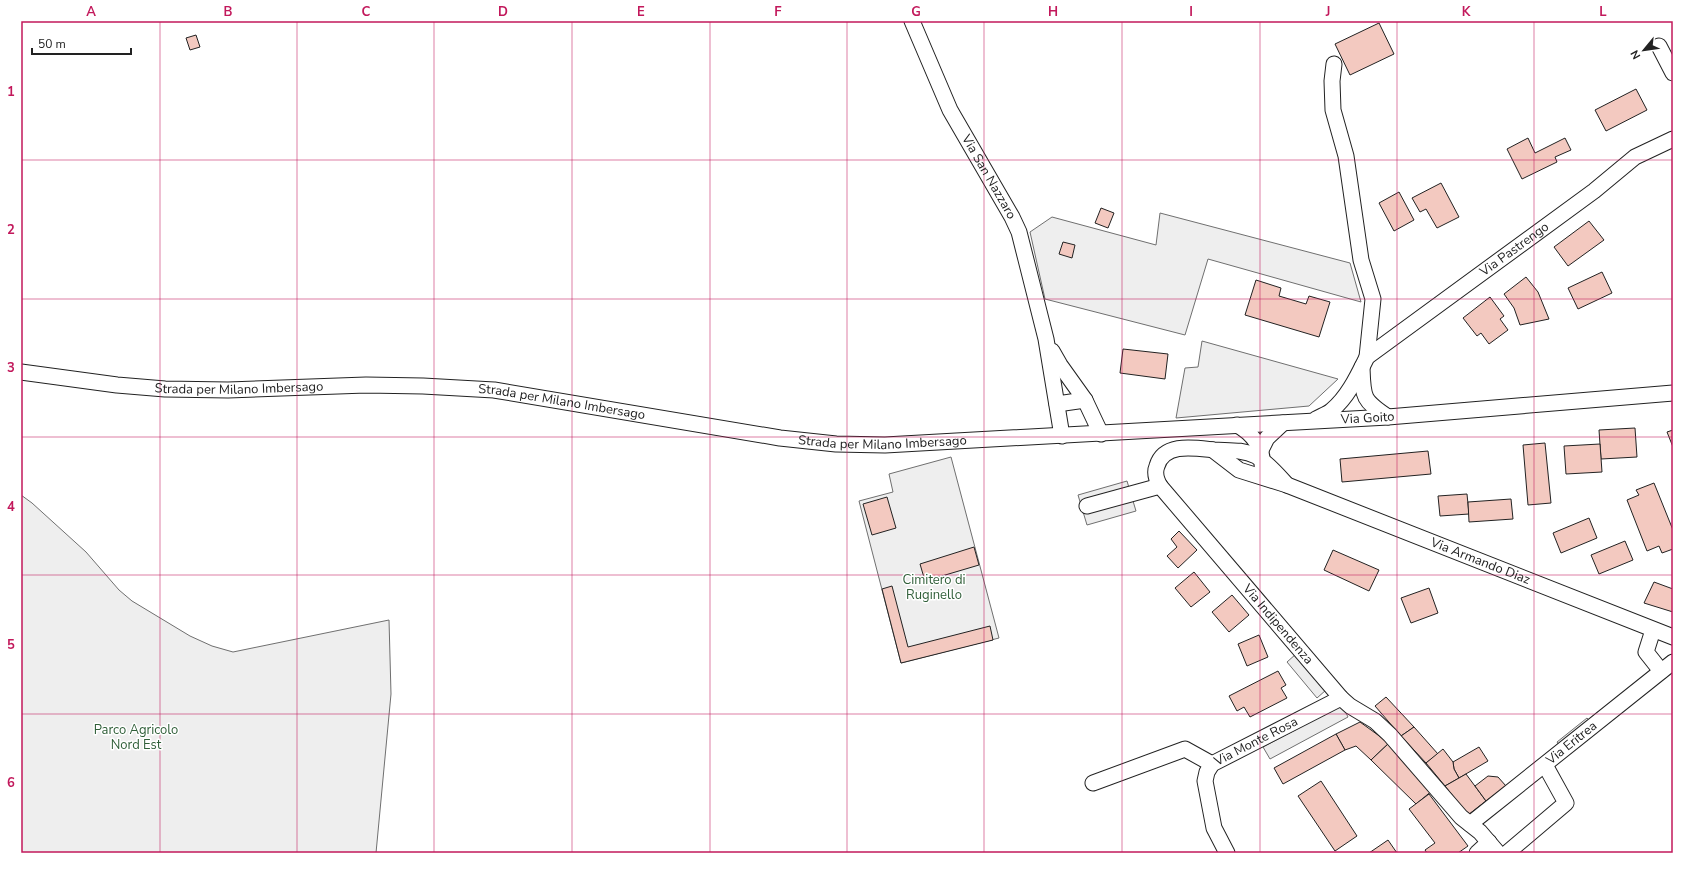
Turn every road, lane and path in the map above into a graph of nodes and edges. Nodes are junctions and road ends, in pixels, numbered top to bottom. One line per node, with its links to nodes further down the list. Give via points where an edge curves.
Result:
1 (912, 21): 6 (street, Via San Nazzaro, via 950,110 1019,232)
2 (1659, 46): 4 (street)
3 (1334, 64): 7 (street, via 1333,110 1346,156 1361,260 1373,299)
4 (1673, 73)
5 (1673, 139): 7 (street, Via Pastrengo, via 1635,157 1594,191)
6 (1046, 339): 10 (street, Via San Nazzaro, via 1060,365); 11 (street, Via San Nazzaro)
7 (1365, 361): 12 (street, via 1363,386 1366,398 1371,406); 13 (street, Via Pastrengo, via 1346,394 1333,410)
8 (21, 372): 18 (street, Strada per Milano Imbersago, via 165,389 423,386 494,390 780,438 836,444 885,445)
9 (1673, 393): 12 (street, Via Goito)
10 (1085, 400): 11 (street); 17 (street, Via San Nazzaro)
11 (1057, 404): 18 (street, Via San Nazzaro)
12 (1388, 417): 13 (street, Via Goito)
13 (1313, 421): 14 (street, Via Goito)
14 (1283, 423): 15 (street, Via Goito); 20 (street, via 1267,438)
15 (1237, 425): 16 (street, Via Goito); 20 (street, via 1251,435)
16 (1216, 426): 17 (street, Via Goito); 19 (street)
17 (1101, 434): 18 (street, Via Goito)
18 (1062, 436)
19 (1213, 450): 20 (street, Via Indipendenza, via 1229,449); 21 (street, Via Armando Diaz, via 1239,470); 23 (street, Via Indipendenza, via 1185,448 1172,450 1164,455 1157,463 1156,469 1156,478)
20 (1262, 455): 21 (street, via 1262,468); 22 (street, Via Armando Diaz)
21 (1256, 475): 22 (street, Via Armando Diaz)
22 (1287, 485): 25 (street, Via Armando Diaz)
23 (1160, 486): 24 (street); 29 (street, Via Indipendenza)
24 (1087, 506)
25 (1653, 630): 26 (street, Via Armando Diaz); 28 (street, via 1646,652)
26 (1673, 637)
27 (1673, 662): 28 (street, Via Eritrea)
28 (1661, 671): 31 (street, Via Eritrea)
29 (1341, 698): 30 (street, Via Monte Rosa); 33 (street, Via Indipendenza, via 1375,721 1390,735 1461,817)
30 (1212, 764): 32 (street, via 1185,750); 35 (street, Via Monte Rosa, via 1204,781 1214,828)
31 (1545, 765): 33 (street, Via Eritrea); 37 (street, via 1566,803)
32 (1093, 783)
33 (1470, 824): 34 (street, Via Indipendenza)
34 (1493, 848): 36 (street)
35 (1227, 853)
36 (1477, 853)
37 (1507, 853)

